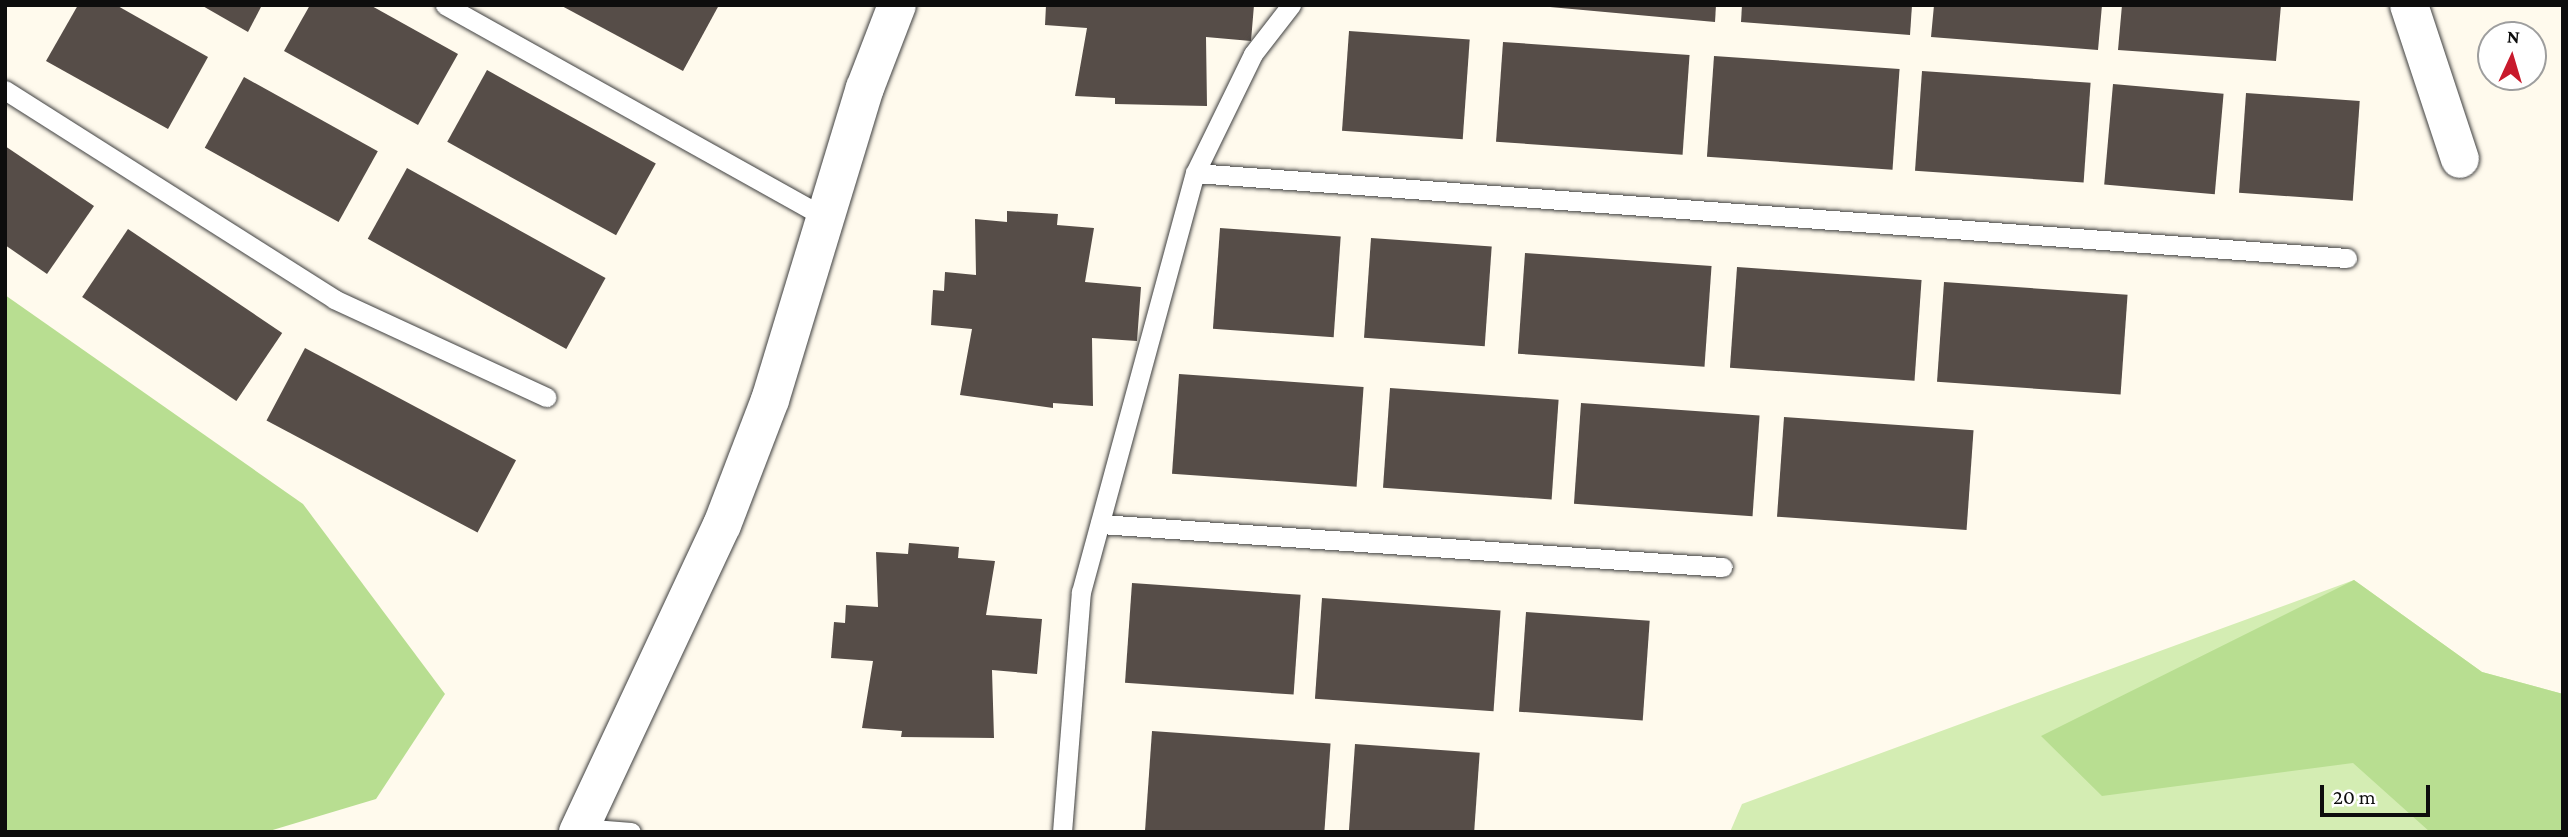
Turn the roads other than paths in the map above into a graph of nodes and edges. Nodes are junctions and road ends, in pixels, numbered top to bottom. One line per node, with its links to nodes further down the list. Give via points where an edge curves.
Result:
1 (444, 5): 8 (lane)
2 (897, 5): 8 (street, via 865,88)
3 (1291, 5): 7 (lane, via 1253,54)
4 (2409, 5): 6 (street)
5 (5, 90): 10 (lane, via 334,299)
6 (2460, 159)
7 (1195, 173): 9 (lane); 11 (lane)
8 (830, 220): 13 (street, via 722,525)
9 (2347, 258)
10 (546, 397)
11 (1100, 524): 12 (lane); 15 (lane, via 1081,592)
12 (1723, 567)
13 (579, 830): 14 (lane)
14 (631, 832)
15 (1062, 832)

